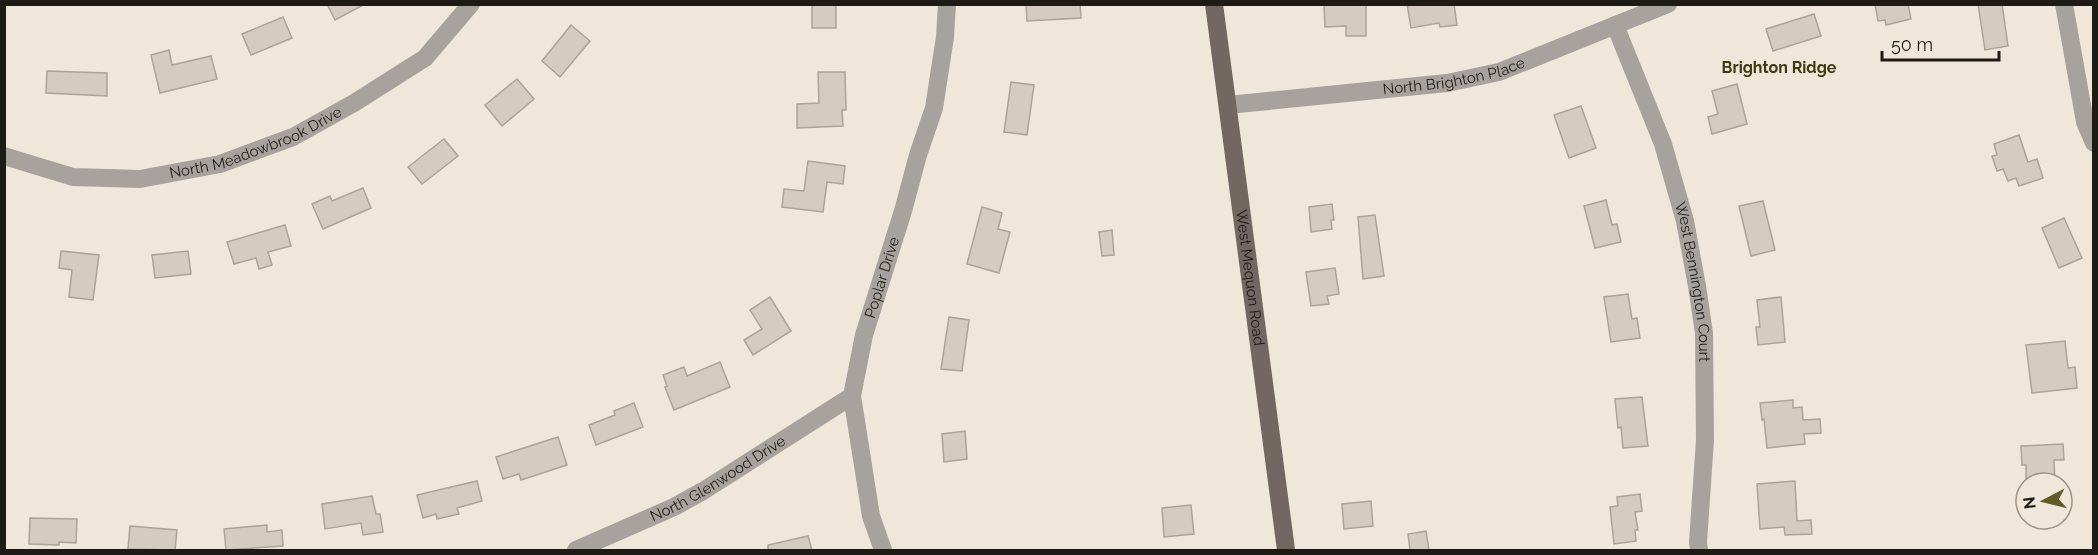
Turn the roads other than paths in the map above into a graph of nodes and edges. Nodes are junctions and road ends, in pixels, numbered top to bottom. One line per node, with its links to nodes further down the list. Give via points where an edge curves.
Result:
1 (471, 4): 9 (street, North Meadowbrook Drive, via 425,58 292,137 220,164 140,179 74,177)
2 (947, 4): 10 (street, Poplar Drive, via 934,108 864,335)
3 (1214, 4): 7 (main road, West Mequon Road)
4 (1668, 4): 6 (street, North Brighton Place)
5 (2064, 4): 8 (street, via 2085,122)
6 (1615, 25): 7 (street, North Brighton Place, via 1499,72 1447,83); 14 (street, West Bennington Court, via 1663,144 1685,221 1704,333 1706,440)
7 (1228, 105): 13 (main road, West Mequon Road)
8 (2094, 143)
9 (4, 156)
10 (852, 396): 11 (street, North Glenwood Drive, via 719,482 674,507); 12 (street, Poplar Drive, via 871,516)
11 (576, 550)
12 (883, 550)
13 (1286, 550)
14 (1700, 550)

